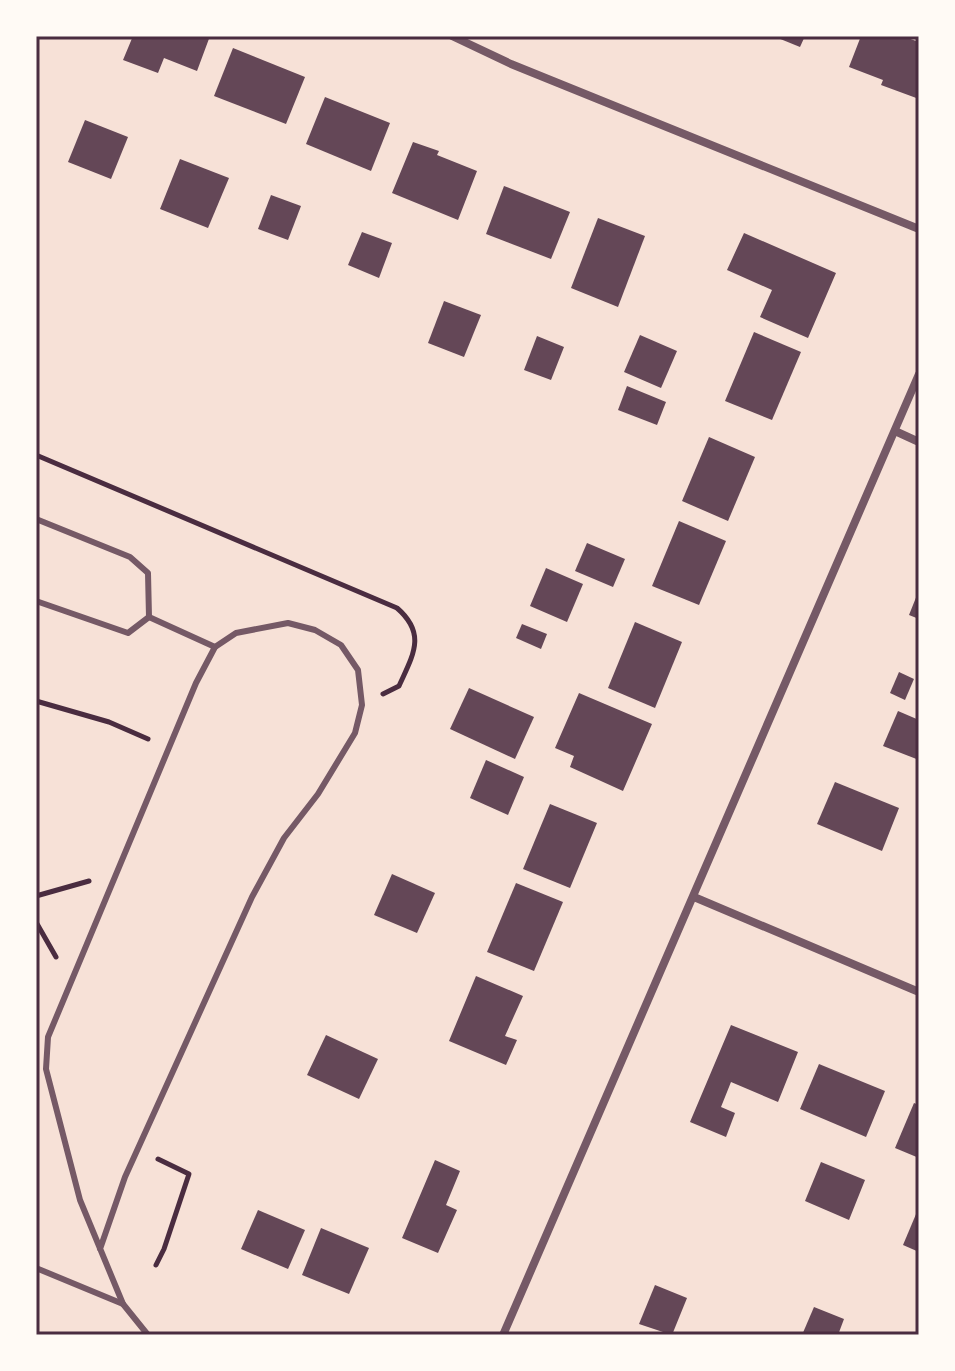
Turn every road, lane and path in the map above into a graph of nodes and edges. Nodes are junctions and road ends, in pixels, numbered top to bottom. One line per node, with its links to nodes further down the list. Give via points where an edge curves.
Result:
1 (452, 36): 2 (street)
2 (919, 229)
3 (919, 374): 4 (street)
4 (895, 431): 5 (street); 16 (street)
5 (919, 442)
6 (36, 455): 11 (path, via 397,608 414,629 416,647)
7 (36, 519): 9 (lane, via 130,557 148,573)
8 (36, 601): 9 (lane, via 128,633)
9 (149, 617): 10 (lane)
10 (215, 647): 20 (lane, via 236,633 259,627 288,623 315,630 341,645 358,670 362,705 355,733 284,838 252,897); 21 (lane, via 48,1037 46,1069 80,1200)
11 (399, 686)
12 (36, 701): 13 (path)
13 (151, 740)
14 (89, 894): 15 (path, via 94,879)
15 (36, 896)
16 (694, 897): 19 (street); 26 (street)
17 (36, 922): 18 (path, via 61,965)
18 (66, 950)
19 (919, 992)
20 (138, 1149): 21 (lane); 22 (path, via 189,1174)
21 (100, 1249): 24 (lane)
22 (156, 1265)
23 (36, 1268): 24 (lane)
24 (123, 1304): 25 (lane)
25 (148, 1335)
26 (503, 1335)

